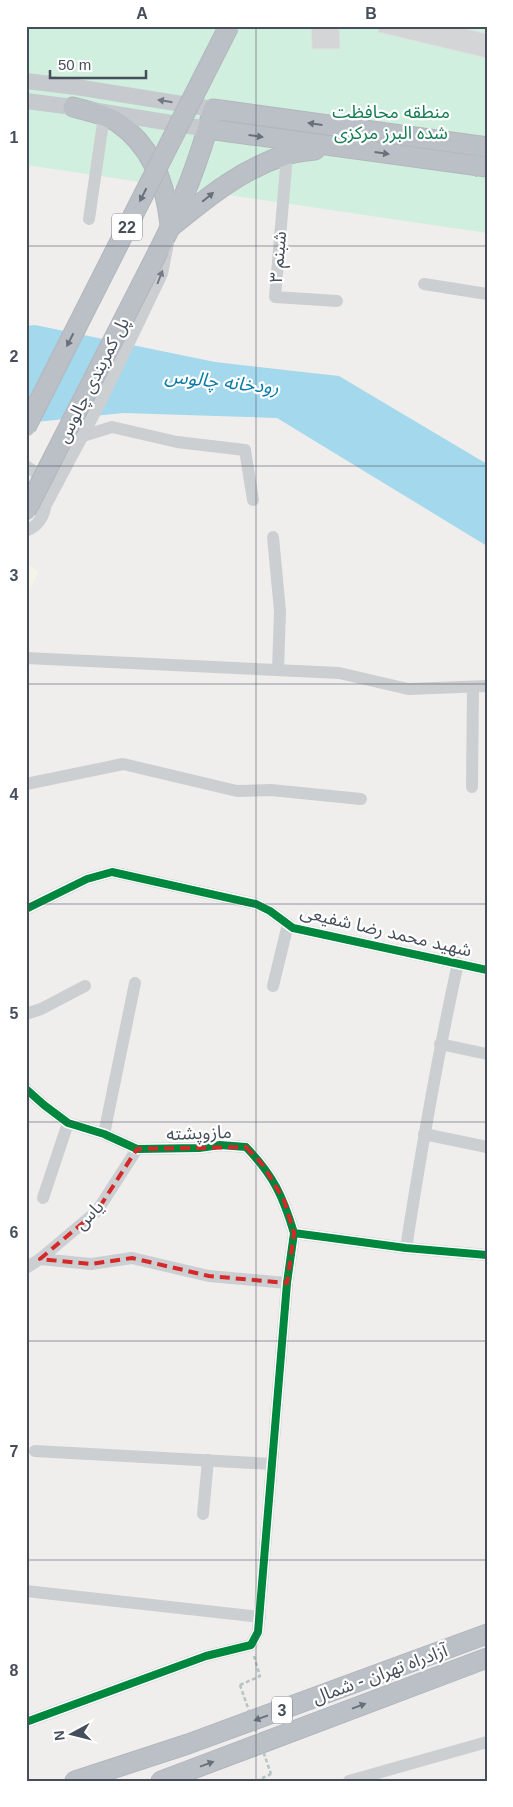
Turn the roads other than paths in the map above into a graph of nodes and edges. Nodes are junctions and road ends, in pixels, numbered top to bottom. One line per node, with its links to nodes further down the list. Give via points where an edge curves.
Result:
1 (228, 26): 17 (highway, 22, one-way to 17, bridge)
2 (26, 81): 5 (main road, one-way to 2)
3 (26, 102): 4 (main road)
4 (73, 107): 6 (highway); 7 (main road)
5 (213, 109): 7 (highway, 22); 8 (highway, one-way to 5)
6 (104, 116): 12 (street); 13 (highway, via 117,122 148,155 160,176 168,202)
7 (208, 129): 9 (highway, one-way to 9); 13 (highway, 22)
8 (483, 141)
9 (334, 147): 10 (highway); 11 (highway, one-way to 11)
10 (287, 155): 13 (highway, one-way to 10, via 237,177); 16 (street, شبنم ۳, via 275,297)
11 (482, 172)
12 (89, 219)
13 (170, 228): 18 (street, one-way to 13, via 162,274); 22 (highway, پل کمربندی چالوس / 22, bridge)
14 (424, 284): 15 (street)
15 (487, 294)
16 (337, 301)
17 (26, 427)
18 (83, 436): 20 (street, via 112,426 177,442 245,450); 21 (street)
19 (26, 466): 21 (street, via 38,474 45,488)
20 (253, 500)
21 (46, 504): 23 (street, via 42,518)
22 (26, 511)
23 (28, 534)
24 (273, 537): 26 (street, via 280,611)
25 (26, 658): 26 (street)
26 (278, 670): 28 (street, via 339,673 408,689)
27 (487, 686): 28 (street)
28 (473, 687): 30 (street)
29 (26, 784): 31 (street, via 123,764 237,791 271,790)
30 (472, 787)
31 (361, 799)
32 (26, 909): 33 (street, شهید محمد رضا شفیعی, via 87,879 112,872 256,904)
33 (288, 924): 34 (street, شهید محمد رضا شفیعی, via 293,928); 38 (street)
34 (458, 963): 35 (street, شهید محمد رضا شفیعی); 40 (street)
35 (487, 970)
36 (135, 983): 44 (street)
37 (84, 986): 39 (street)
38 (273, 986)
39 (26, 1014)
40 (440, 1044): 41 (street); 45 (street)
41 (487, 1054)
42 (26, 1089): 43 (street, مازوپشته)
43 (68, 1123): 44 (street, مازوپشته); 48 (street)
44 (104, 1134): 47 (street, مازوپشته)
45 (424, 1134): 46 (street); 50 (street)
46 (487, 1147)
47 (137, 1149): 49 (street, مازوپشته, via 246,1147 263,1165 284,1200); 52 (street, یاس, via 97,1212)
48 (44, 1198)
49 (294, 1233): 50 (street); 54 (street)
50 (406, 1248): 51 (street)
51 (487, 1255)
52 (40, 1258): 53 (street, یاس); 54 (street, via 91,1264 132,1258 209,1276)
53 (26, 1268)
54 (287, 1283): 57 (street)
55 (35, 1450): 56 (street)
56 (208, 1460): 57 (street); 58 (street)
57 (272, 1464): 60 (street)
58 (203, 1514)
59 (26, 1591): 60 (street)
60 (260, 1617): 63 (street, via 258,1632 250,1645 206,1656)
61 (487, 1634): 65 (highway, آزادراه تهران - شمال / 3, one-way to 65, via 188,1744)
62 (487, 1658): 66 (highway, آزادراه تهران - شمال / 3, one-way to 62)
63 (26, 1722)
64 (487, 1742): 67 (street)
65 (75, 1781)
66 (161, 1781)
67 (349, 1781)

